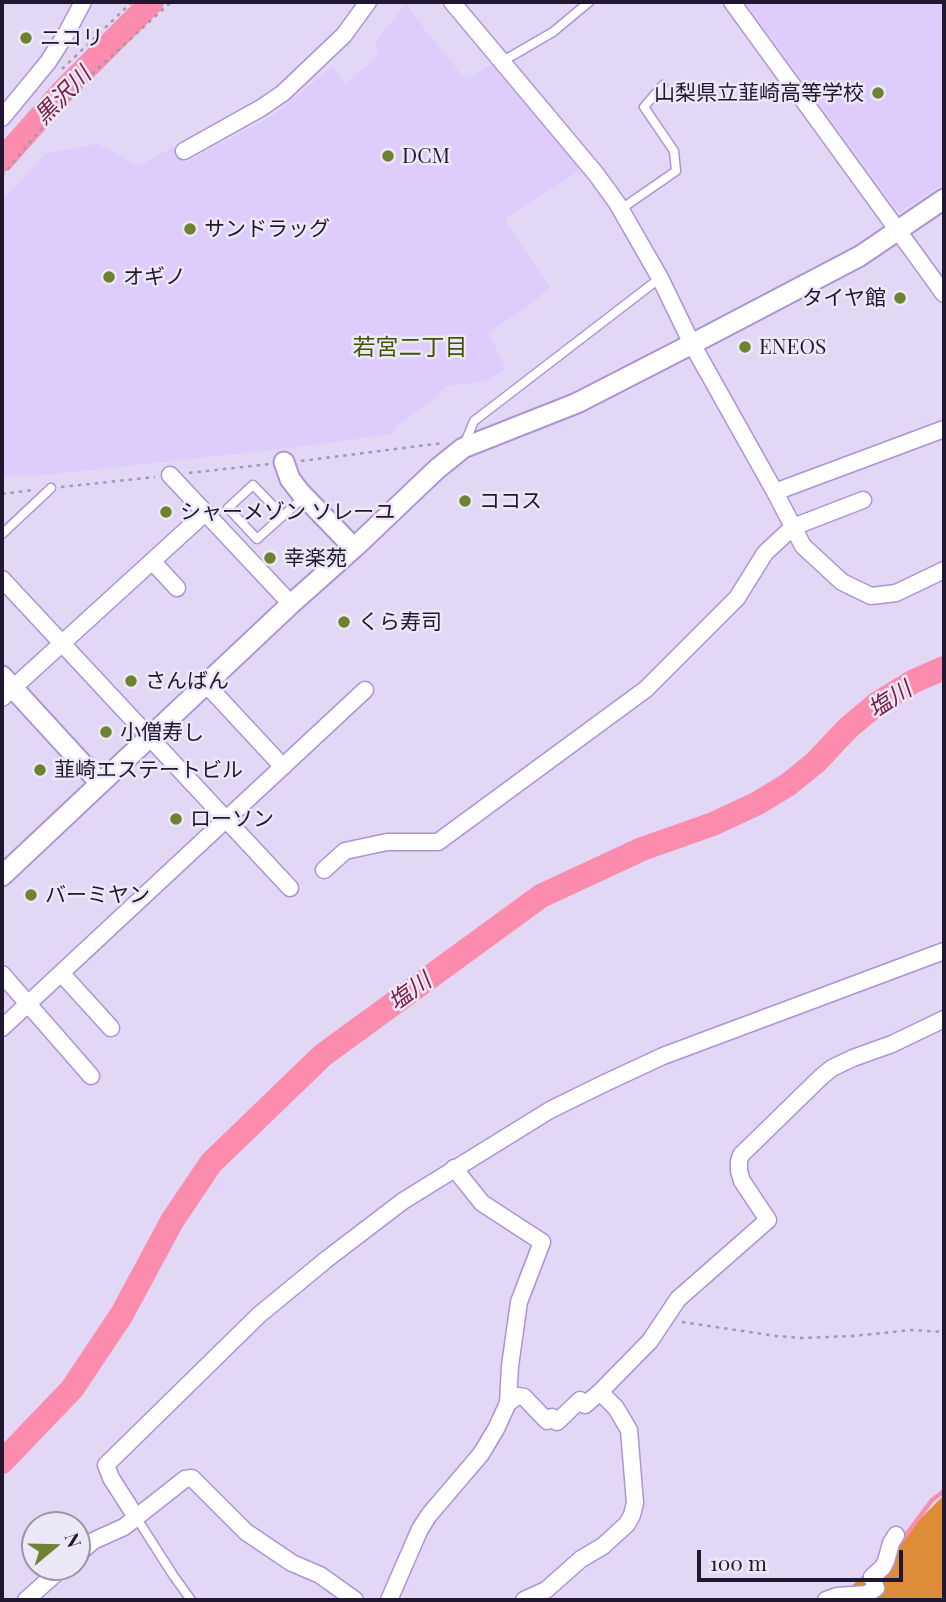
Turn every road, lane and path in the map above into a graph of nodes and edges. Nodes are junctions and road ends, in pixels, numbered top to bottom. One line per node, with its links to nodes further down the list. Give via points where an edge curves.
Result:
1 (83, 2): 11 (street, via 48,62)
2 (132, 2): 9 (path)
3 (171, 2): 13 (path, via 94,72)
4 (368, 2): 12 (street, via 344,35 283,93)
5 (452, 2): 8 (street)
6 (589, 2): 8 (lane, via 553,32)
7 (732, 2): 16 (street)
8 (503, 61): 15 (street)
9 (55, 77)
10 (663, 85): 15 (lane, via 644,107 674,151 677,171)
11 (2, 118)
12 (184, 151)
13 (2, 176)
14 (944, 199): 16 (street)
15 (621, 209): 17 (street)
16 (898, 230): 18 (street); 19 (street, via 860,256)
17 (660, 278): 19 (street); 21 (lane, via 474,421)
18 (944, 294)
19 (692, 344): 21 (street, via 577,403); 25 (street)
20 (944, 429): 25 (street)
21 (463, 448): 22 (path, via 442,443); 33 (street)
22 (284, 462): 23 (path); 27 (street, via 290,479)
23 (170, 475): 24 (path); 29 (street)
24 (51, 488): 26 (path); 32 (lane)
25 (775, 492): 31 (street)
26 (2, 494)
27 (305, 496): 30 (lane); 33 (street)
28 (863, 500): 31 (street)
29 (205, 513): 34 (street); 38 (street)
30 (283, 516): 30 (lane, via 257,539 228,508 253,485)
31 (793, 527): 35 (street, via 803,546 842,582 871,597 896,593); 47 (street, via 765,553 737,598 646,689 449,834 438,842 387,842 345,851)
32 (2, 534)
33 (354, 548): 38 (street)
34 (152, 561): 37 (street); 39 (street)
35 (944, 570)
36 (2, 579): 39 (street)
37 (177, 588)
38 (291, 604): 40 (street)
39 (62, 644): 41 (street); 43 (street)
40 (206, 684): 43 (street); 44 (street)
41 (5, 687): 45 (street)
42 (365, 690): 44 (street)
43 (149, 737): 45 (street); 46 (street)
44 (283, 767): 46 (street)
45 (100, 783): 48 (street)
46 (226, 819): 49 (street); 51 (street)
47 (324, 870)
48 (2, 876)
49 (290, 888)
50 (944, 951): 58 (street, via 663,1056 550,1110)
51 (61, 973): 53 (street); 56 (street)
52 (2, 974): 53 (street)
53 (28, 1003): 55 (street); 57 (street)
54 (944, 1019): 59 (street, via 832,1068 741,1155 742,1181 768,1220 678,1299)
55 (2, 1028)
56 (111, 1028)
57 (91, 1076)
58 (454, 1168): 62 (street, via 482,1203 542,1242 519,1302); 63 (street, via 403,1201 259,1315 106,1465)
59 (665, 1319): 60 (path, via 802,1338); 61 (street, via 650,1341)
60 (944, 1332)
61 (600, 1391): 62 (street, via 585,1405 580,1400 557,1422 552,1417 547,1421 524,1397); 71 (street, via 629,1430 632,1515 603,1546 546,1590)
62 (508, 1403): 67 (street, via 481,1454 420,1530)
63 (136, 1517): 65 (street); 69 (lane); 70 (street, via 192,1478 246,1532)
64 (896, 1535): 72 (street, via 883,1567 872,1577 876,1588 867,1594)
65 (91, 1543)
66 (47, 1581): 68 (street)
67 (395, 1597)
68 (26, 1600)
69 (191, 1600)
70 (355, 1600)
71 (523, 1600)
72 (826, 1600)

